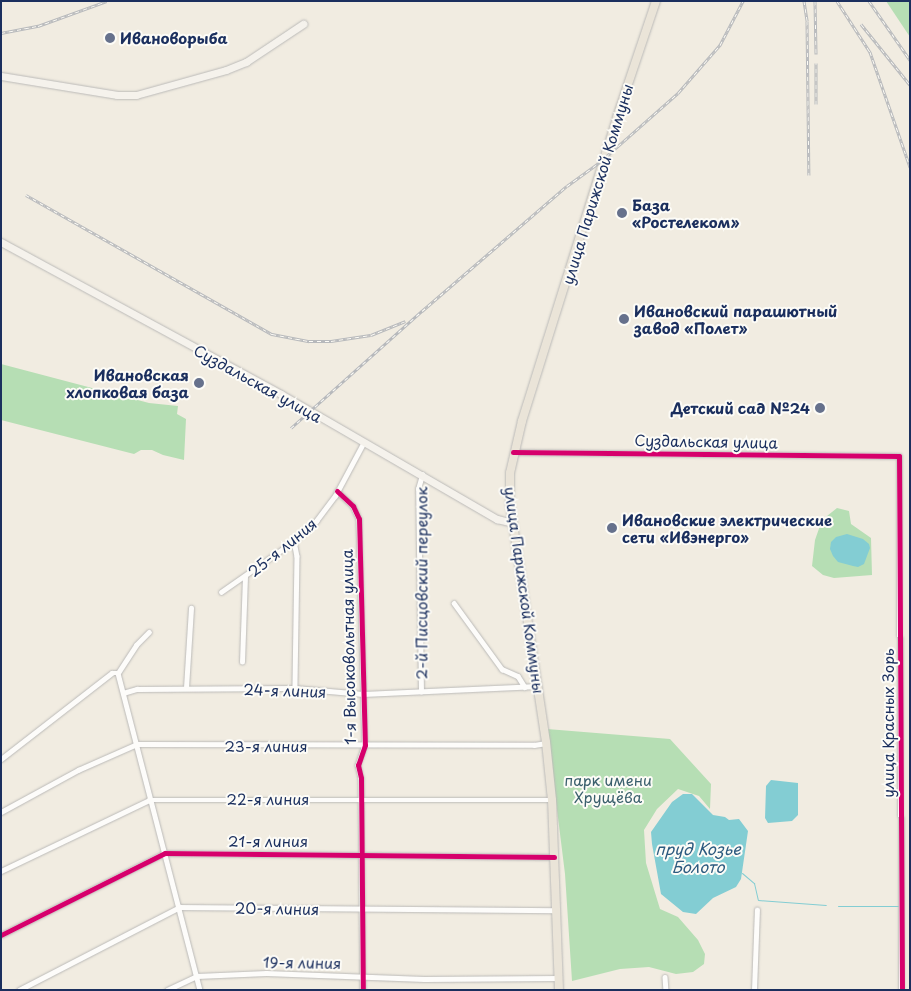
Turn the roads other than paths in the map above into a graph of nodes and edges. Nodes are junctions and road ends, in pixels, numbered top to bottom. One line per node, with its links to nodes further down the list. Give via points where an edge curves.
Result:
1 (656, 1): 6 (main road, улица Парижской Коммуны)
2 (303, 24): 3 (main road, via 246,62 136,96)
3 (1, 76)
4 (1, 242): 5 (main road, Суздальская улица)
5 (364, 442): 8 (main road, Суздальская улица); 9 (street, 25-я линия)
6 (513, 452): 7 (street, Суздальская улица); 10 (main road, улица Парижской Коммуны, via 509,489)
7 (899, 456): 54 (street, улица Красных Зорь)
8 (422, 475): 10 (main road, Суздальская улица, via 497,519); 23 (street, 2-й Писцовский переулок, via 418,489)
9 (337, 491): 11 (street, 25-я линия, via 316,521); 25 (street, 1-я Высоковольтная улица, via 353,506 359,519)
10 (513, 523): 19 (main road, улица Парижской Коммуны)
11 (294, 541): 12 (street, 25-я линия); 22 (street, via 297,556)
12 (246, 577): 13 (street, 25-я линия); 17 (street)
13 (221, 592)
14 (454, 603): 20 (street, via 502,669 518,676)
15 (191, 608): 21 (street)
16 (149, 632): 18 (street, via 136,645)
17 (242, 662)
18 (118, 673): 24 (street); 29 (street, via 112,673)
19 (538, 686): 20 (street, 24-я линия); 26 (main road, улица Парижской Коммуны)
20 (525, 687): 23 (street, 24-я линия)
21 (186, 688): 22 (street, 24-я линия); 24 (street, 24-я линия)
22 (295, 688): 25 (street, 24-я линия)
23 (421, 692): 25 (street, 24-я линия)
24 (123, 693): 27 (street)
25 (363, 694): 28 (street, 1-я Высоковольтная улица)
26 (546, 742): 28 (street, 23-я линия, via 534,745); 32 (main road, улица Парижской Коммуны)
27 (137, 744): 28 (street, 23-я линия); 30 (street); 33 (street, 23-я линия, via 78,770)
28 (365, 745): 31 (street, 1-я Высоковольтная улица, via 358,765)
29 (1, 759)
30 (149, 800): 31 (street, 22-я линия); 34 (street); 37 (street, 22-я линия)
31 (360, 800): 32 (street, 22-я линия); 35 (street, 1-я Высоковольтная улица)
32 (552, 800): 36 (main road, улица Парижской Коммуны)
33 (1, 812)
34 (165, 853): 35 (street, 21-я линия); 38 (street); 42 (street, 21-я линия)
35 (361, 854): 36 (street, 21-я линия); 39 (street, 1-я Высоковольтная улица)
36 (554, 857): 40 (main road, улица Парижской Коммуны)
37 (1, 871)
38 (180, 908): 39 (street, 20-я линия); 43 (street); 47 (street, 20-я линия)
39 (362, 909): 40 (street, 20-я линия); 44 (street, 1-я Высоковольтная улица)
40 (556, 910): 46 (main road, улица Парижской Коммуны)
41 (757, 910): 53 (street)
42 (1, 935)
43 (197, 976): 44 (street, 19-я линия, via 266,973); 48 (street, 19-я линия); 49 (street)
44 (363, 976): 46 (street, 19-я линия); 50 (street, 1-я Высоковольтная улица)
45 (665, 977): 52 (street)
46 (559, 978): 51 (main road, улица Парижской Коммуны)
47 (19, 990)
48 (167, 990)
49 (200, 990)
50 (364, 990)
51 (560, 990)
52 (666, 990)
53 (754, 990)
54 (902, 990)

